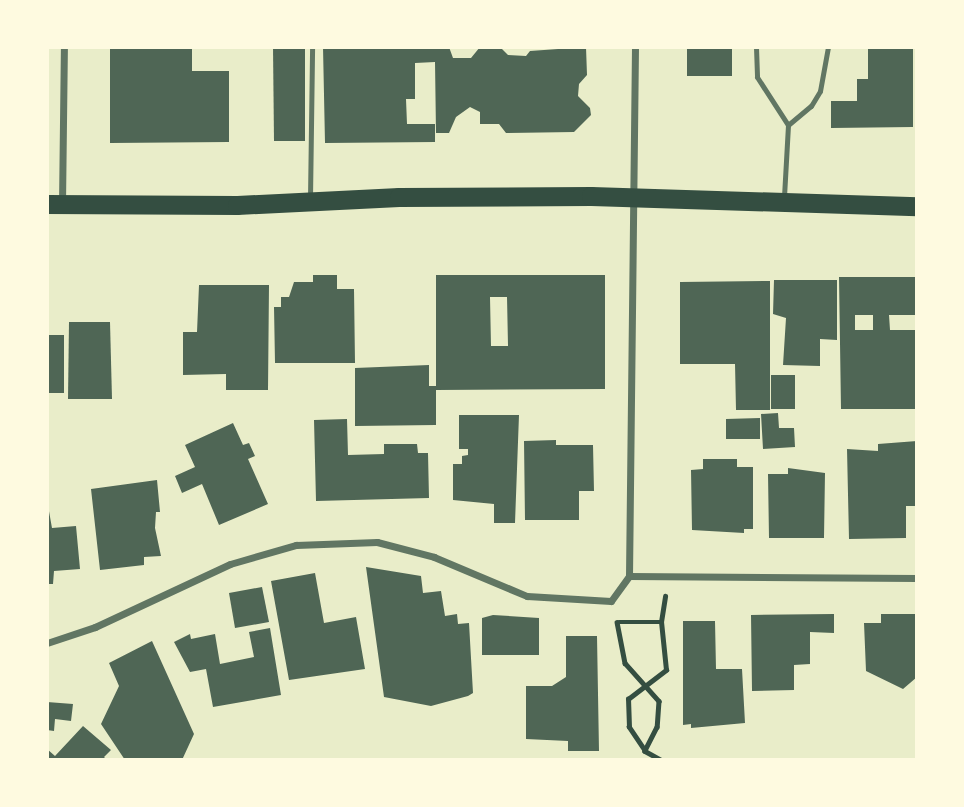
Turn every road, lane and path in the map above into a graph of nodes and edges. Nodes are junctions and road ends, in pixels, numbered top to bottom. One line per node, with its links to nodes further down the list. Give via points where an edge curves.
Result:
1 (64, 47): 9 (street)
2 (312, 47): 10 (lane)
3 (635, 47): 7 (street)
4 (756, 47): 6 (lane, via 757,77)
5 (828, 47): 6 (lane, via 820,91 811,106)
6 (788, 125): 8 (lane)
7 (633, 197): 8 (highway); 10 (highway, via 399,197); 12 (street)
8 (784, 203): 11 (highway)
9 (55, 204): 10 (highway)
10 (310, 204)
11 (917, 206)
12 (629, 576): 13 (street); 15 (street)
13 (667, 578): 14 (street); 17 (path)
14 (917, 578)
15 (611, 601): 16 (path); 18 (street, via 527,596 434,557 377,542 296,545 230,564 95,627)
16 (618, 622): 17 (path); 19 (path, via 625,663)
17 (661, 622): 19 (path, via 666,670)
18 (47, 643)
19 (644, 685): 20 (path, via 659,701 656,727); 20 (path, via 628,699 629,727)
20 (645, 751): 21 (path)
21 (661, 760)

